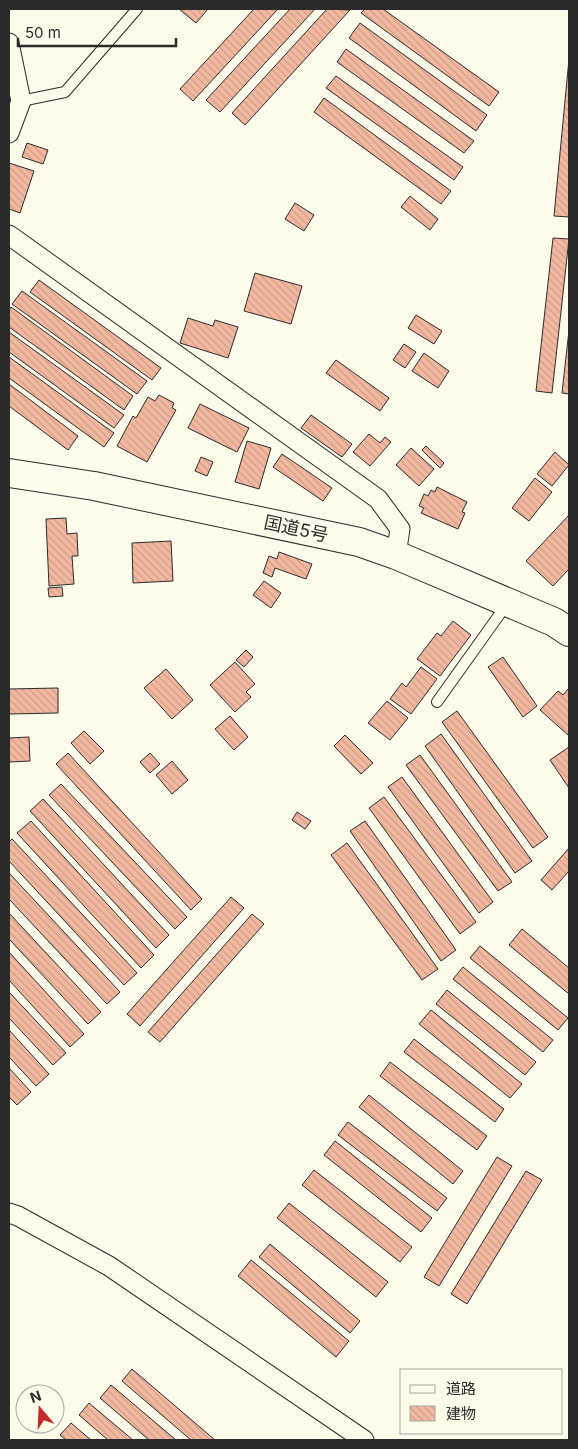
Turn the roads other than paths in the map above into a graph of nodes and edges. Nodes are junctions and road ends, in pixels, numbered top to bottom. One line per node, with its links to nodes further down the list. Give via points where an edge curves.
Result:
1 (137, 9): 3 (lane, via 65,92)
2 (9, 43): 3 (street)
3 (21, 101): 4 (street)
4 (9, 133)
5 (9, 236): 7 (street, via 378,499 400,529)
6 (9, 473): 7 (highway, 国道5号, via 94,486 359,542)
7 (396, 555): 8 (highway, 国道5号)
8 (508, 603): 9 (highway, 国道5号, via 554,622); 10 (lane)
9 (569, 632)
10 (437, 702)
11 (9, 1213): 12 (street, via 109,1266)
12 (364, 1440)

